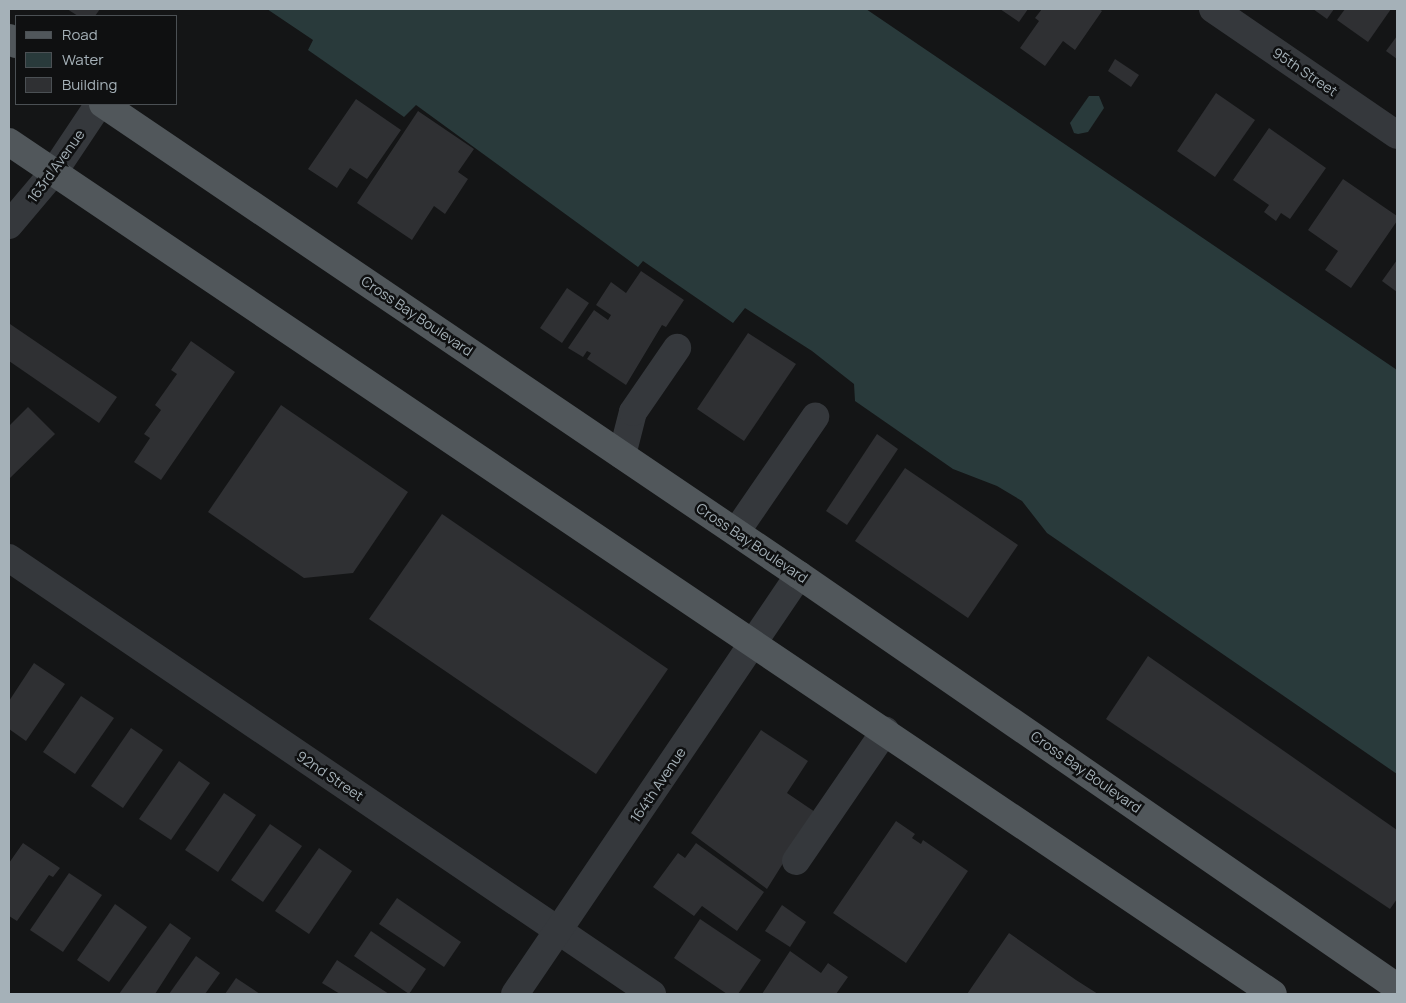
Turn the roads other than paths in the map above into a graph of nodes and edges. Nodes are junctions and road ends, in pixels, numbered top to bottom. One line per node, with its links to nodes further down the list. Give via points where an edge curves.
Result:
1 (1213, 9): 4 (street, 95th Street)
2 (98, 105): 6 (street, 163rd Avenue)
3 (105, 105): 10 (main road, Cross Bay Boulevard)
4 (1397, 134)
5 (9, 142): 6 (main road)
6 (53, 173): 7 (street, 163rd Avenue); 14 (main road)
7 (9, 225)
8 (677, 348): 10 (street, via 633,412)
9 (815, 417): 11 (street)
10 (622, 455): 11 (main road, Cross Bay Boulevard)
11 (736, 532): 13 (main road, Cross Bay Boulevard)
12 (9, 558): 17 (street, 92nd Street)
13 (800, 575): 14 (street, 164th Avenue); 18 (main road, Cross Bay Boulevard)
14 (754, 642): 15 (main road); 17 (street, 164th Avenue)
15 (885, 731): 16 (street); 21 (main road)
16 (796, 861)
17 (558, 930): 19 (street, 164th Avenue); 20 (street, 92nd Street)
18 (1397, 987)
19 (515, 994)
20 (652, 994)
21 (1273, 994)

